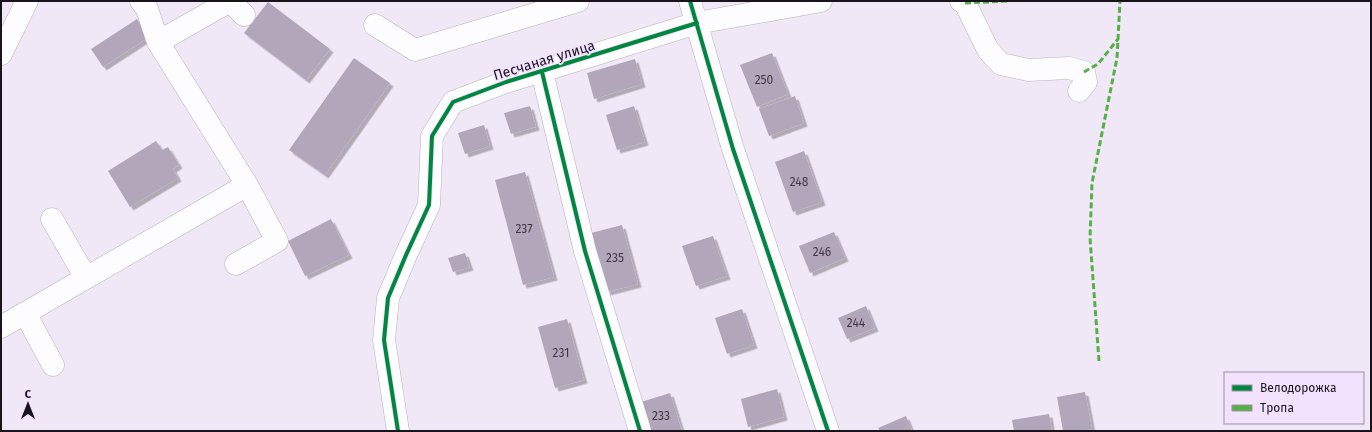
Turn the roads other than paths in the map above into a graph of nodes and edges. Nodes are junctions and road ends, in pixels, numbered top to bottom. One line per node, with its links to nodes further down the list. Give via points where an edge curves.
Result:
1 (27, 1): 11 (street)
2 (141, 1): 10 (street, via 147,10)
3 (578, 1): 9 (street, via 415,50)
4 (690, 1): 8 (street)
5 (821, 1): 8 (street, Песчаная улица)
6 (961, 1): 13 (street, via 965,3 988,50 1001,64 1028,70 1069,68 1084,72 1086,82)
7 (244, 15): 10 (street, via 230,1)
8 (697, 23): 12 (street, Песчаная улица); 23 (street, via 733,150)
9 (375, 25)
10 (158, 42): 14 (street)
11 (1, 54)
12 (542, 72): 21 (street, Песчаная улица, via 506,82 453,102 432,136 429,205 388,298 384,340); 22 (street, via 585,251)
13 (1079, 91)
14 (247, 185): 16 (street, via 277,241); 17 (street)
15 (52, 219): 17 (street)
16 (236, 264)
17 (86, 278): 18 (street)
18 (26, 313): 19 (street); 20 (street)
19 (1, 327)
20 (53, 365)
21 (398, 431)
22 (640, 431)
23 (828, 431)

